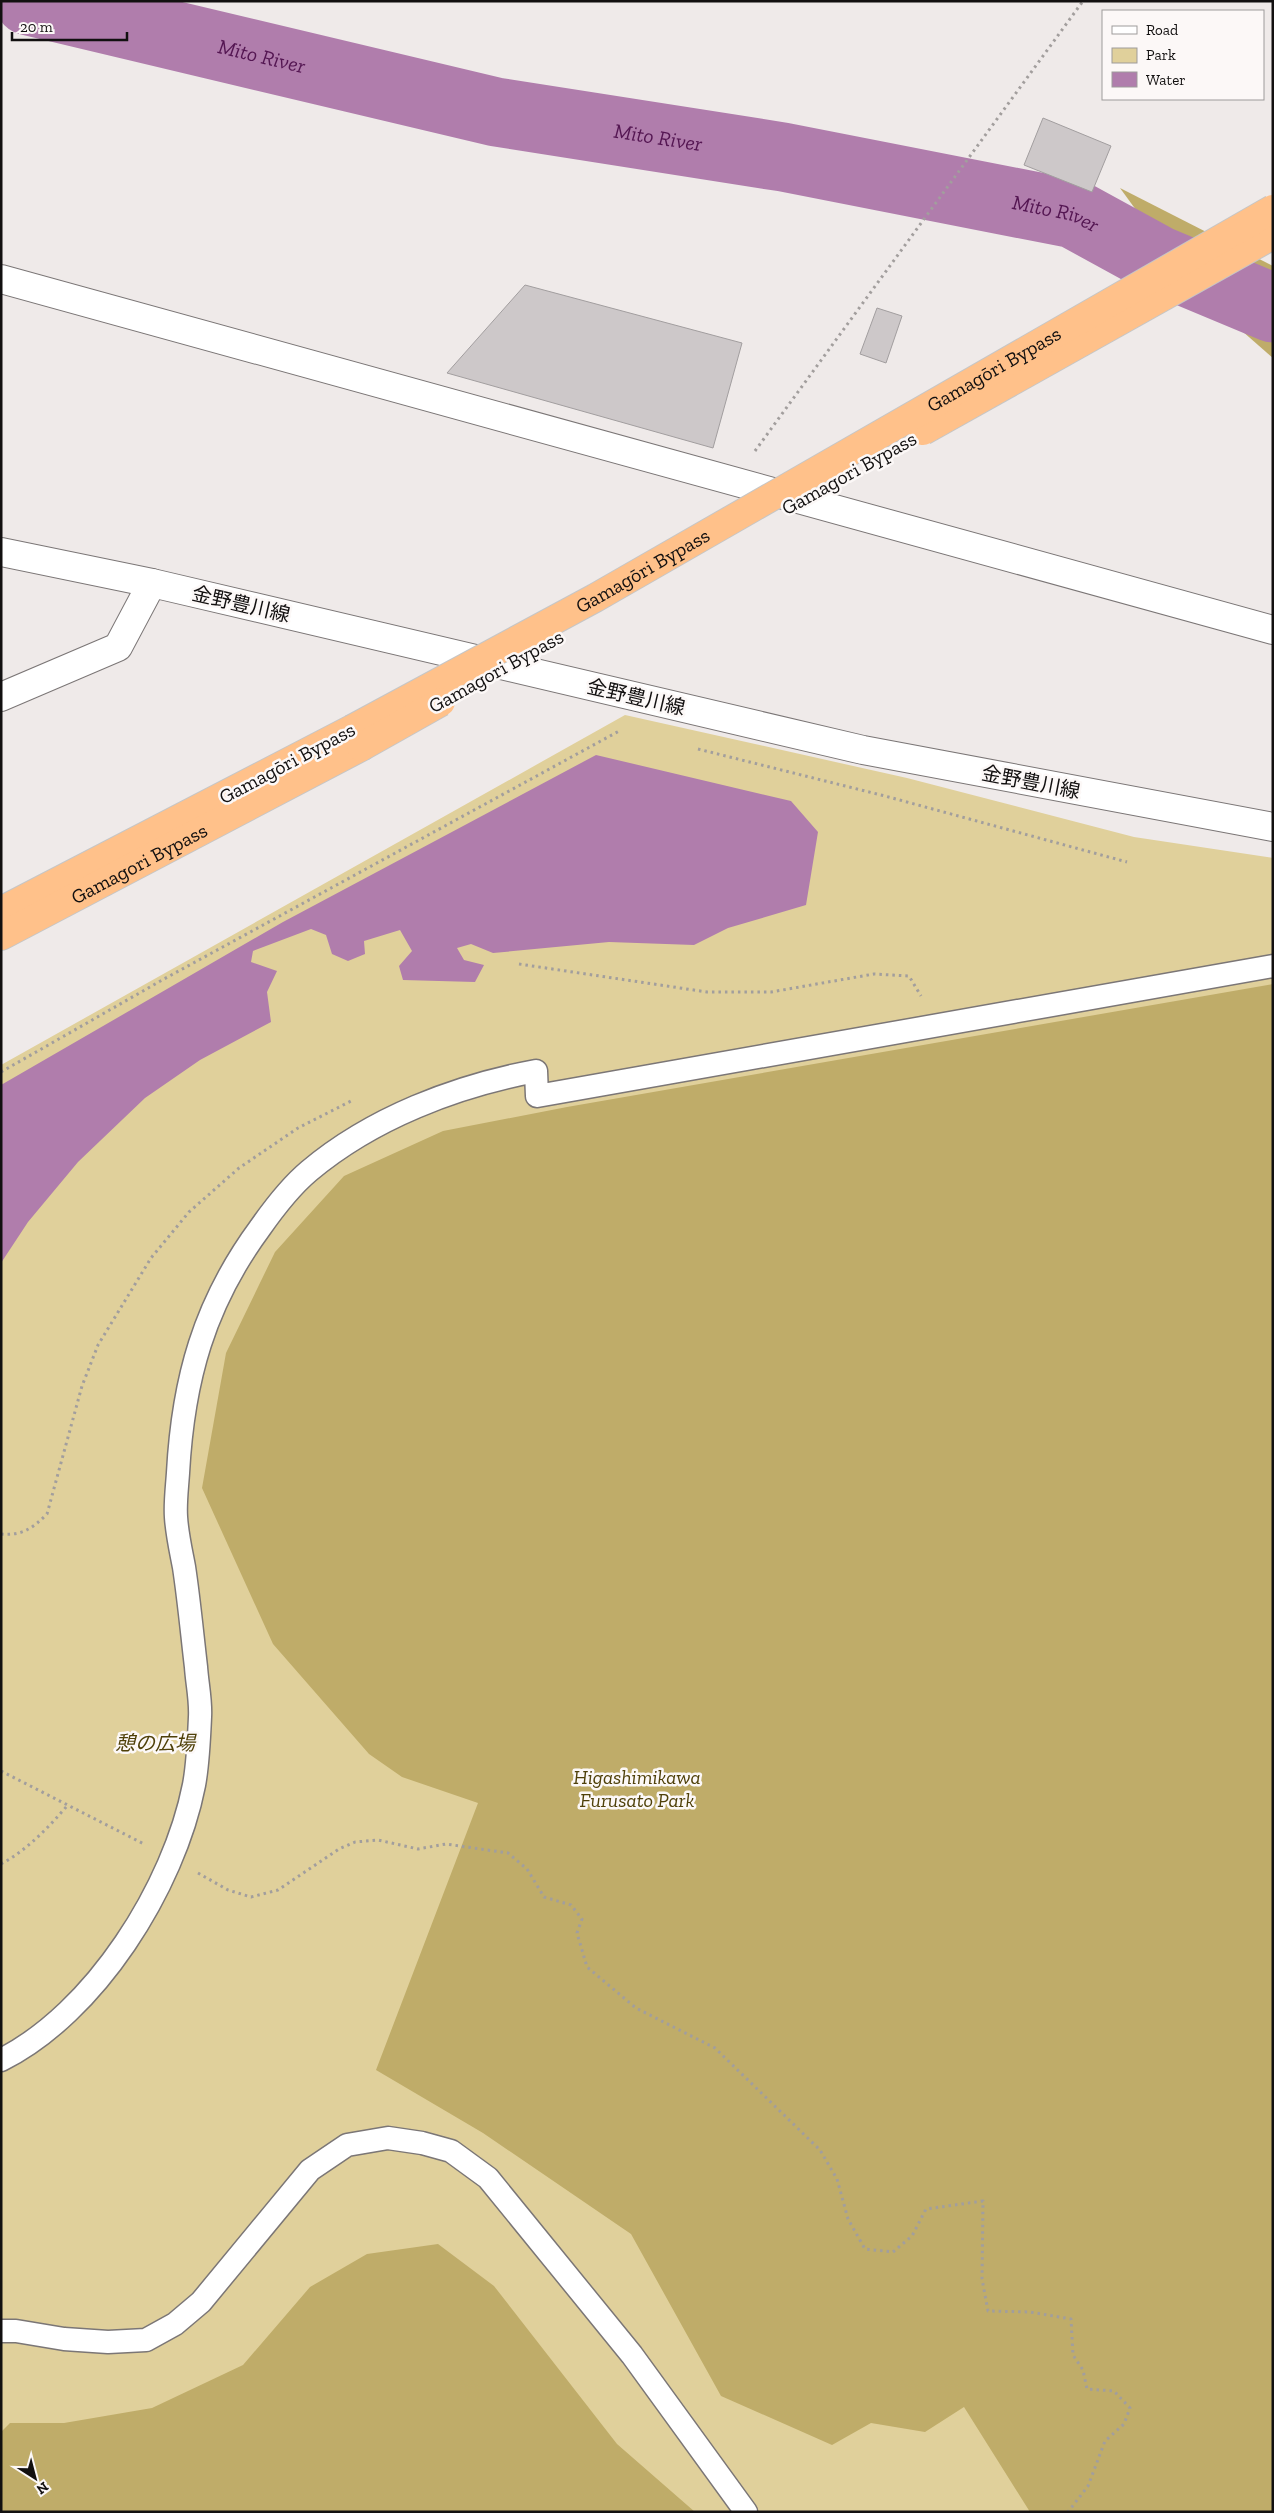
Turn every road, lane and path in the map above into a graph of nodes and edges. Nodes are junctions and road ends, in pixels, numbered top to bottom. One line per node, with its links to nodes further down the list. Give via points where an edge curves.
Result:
1 (1083, 1): 5 (path)
2 (1273, 209): 11 (highway, Gamagōri Bypass, bridge)
3 (1273, 235): 11 (highway, Gamagori Bypass, bridge)
4 (1, 279): 5 (street)
5 (734, 480): 8 (street)
6 (1, 552): 7 (street, 金野豊川線)
7 (152, 583): 9 (street, via 118,647); 13 (street, 金野豊川線, via 863,750)
8 (1273, 630)
9 (1, 697)
10 (630, 732): 20 (path, via 620,730 164,979)
11 (357, 738): 15 (highway, Gamagōri Bypass); 16 (highway, Gamagori Bypass)
12 (696, 748): 14 (path)
13 (1273, 827)
14 (1127, 862)
15 (1, 911)
16 (1, 936)
17 (518, 964): 19 (path, via 707,992 771,992 874,974 908,976)
18 (1273, 966): 23 (lane, via 537,1096 536,1071 491,1080 427,1103 366,1132 308,1172 276,1205 220,1290 197,1346 180,1428 176,1518 200,1714 194,1785)
19 (924, 1001)
20 (1, 1072)
21 (1, 1771): 22 (path)
22 (67, 1806): 23 (path); 24 (path, via 43,1832)
23 (172, 1858): 25 (lane, via 140,1919 104,1974 57,2023); 28 (path, via 228,1890 251,1897 278,1890 339,1849 355,1842 378,1840 418,1849 446,1844 508,1853 527,1869 544,1897 572,1905 582,1919 578,1933 587,1967 636,2008 715,2048 820,2150 837,2179 848,2218 865,2249 893,2252 912,2236 926,2209 984,2201 982,2279 988,2310 1030,2312 1071,2319 1073,2355 1083,2370 1088,2389 1114,2391 1130,2408 1124,2424 1105,2442 1088,2486)
24 (1, 1864)
25 (1, 2060)
26 (1, 2331): 27 (lane, via 16,2330 64,2339 108,2342 146,2340 176,2324 201,2302 310,2170 347,2145 388,2138 422,2143 451,2151 488,2178 632,2355)
27 (746, 2512)
28 (1068, 2512)

